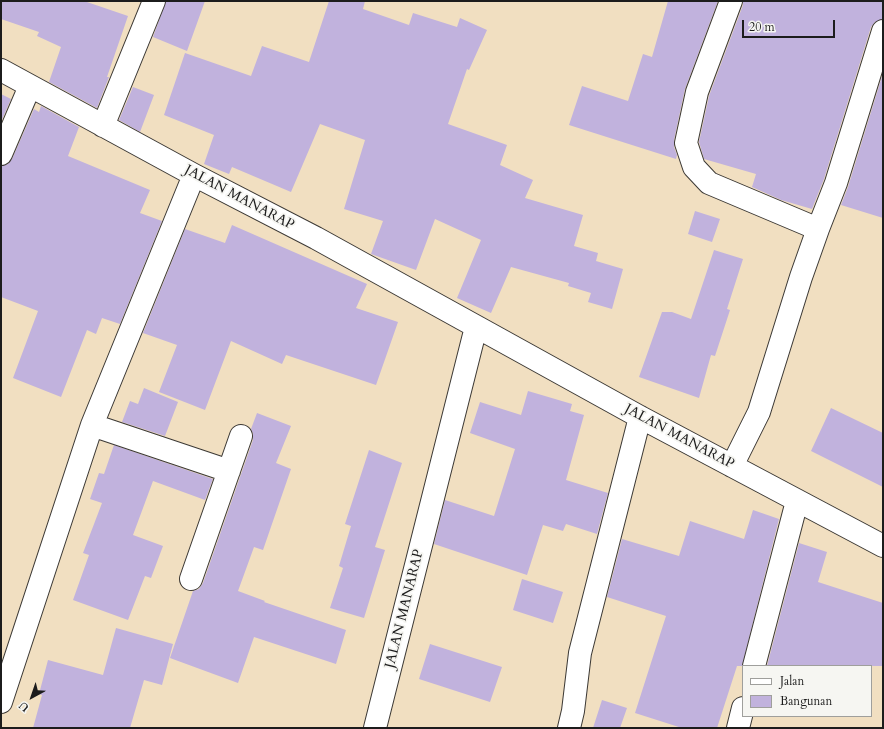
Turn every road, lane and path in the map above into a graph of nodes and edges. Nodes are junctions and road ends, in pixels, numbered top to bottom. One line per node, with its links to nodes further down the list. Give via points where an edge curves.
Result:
1 (154, 1): 6 (street)
2 (730, 1): 9 (street, via 697,92 686,143 694,167 709,183)
3 (883, 31): 9 (street, via 836,183)
4 (1, 70): 5 (street, JALAN MANARAP)
5 (30, 86): 6 (street, JALAN MANARAP); 7 (street)
6 (103, 126): 8 (street, JALAN MANARAP)
7 (1, 154)
8 (194, 174): 10 (street, JALAN MANARAP); 12 (street)
9 (818, 229): 14 (street, via 759,412)
10 (476, 327): 11 (street, JALAN MANARAP); 22 (street, JALAN MANARAP)
11 (640, 417): 14 (street, JALAN MANARAP); 23 (street, via 580,653)
12 (92, 426): 15 (street); 20 (street)
13 (241, 436): 15 (street)
14 (732, 466): 16 (street, JALAN MANARAP)
15 (229, 471): 18 (street)
16 (797, 501): 17 (street, JALAN MANARAP); 19 (street)
17 (883, 546)
18 (191, 580)
19 (754, 665)
20 (1, 702)
21 (742, 712): 24 (street)
22 (375, 728)
23 (569, 728)
24 (738, 728)

